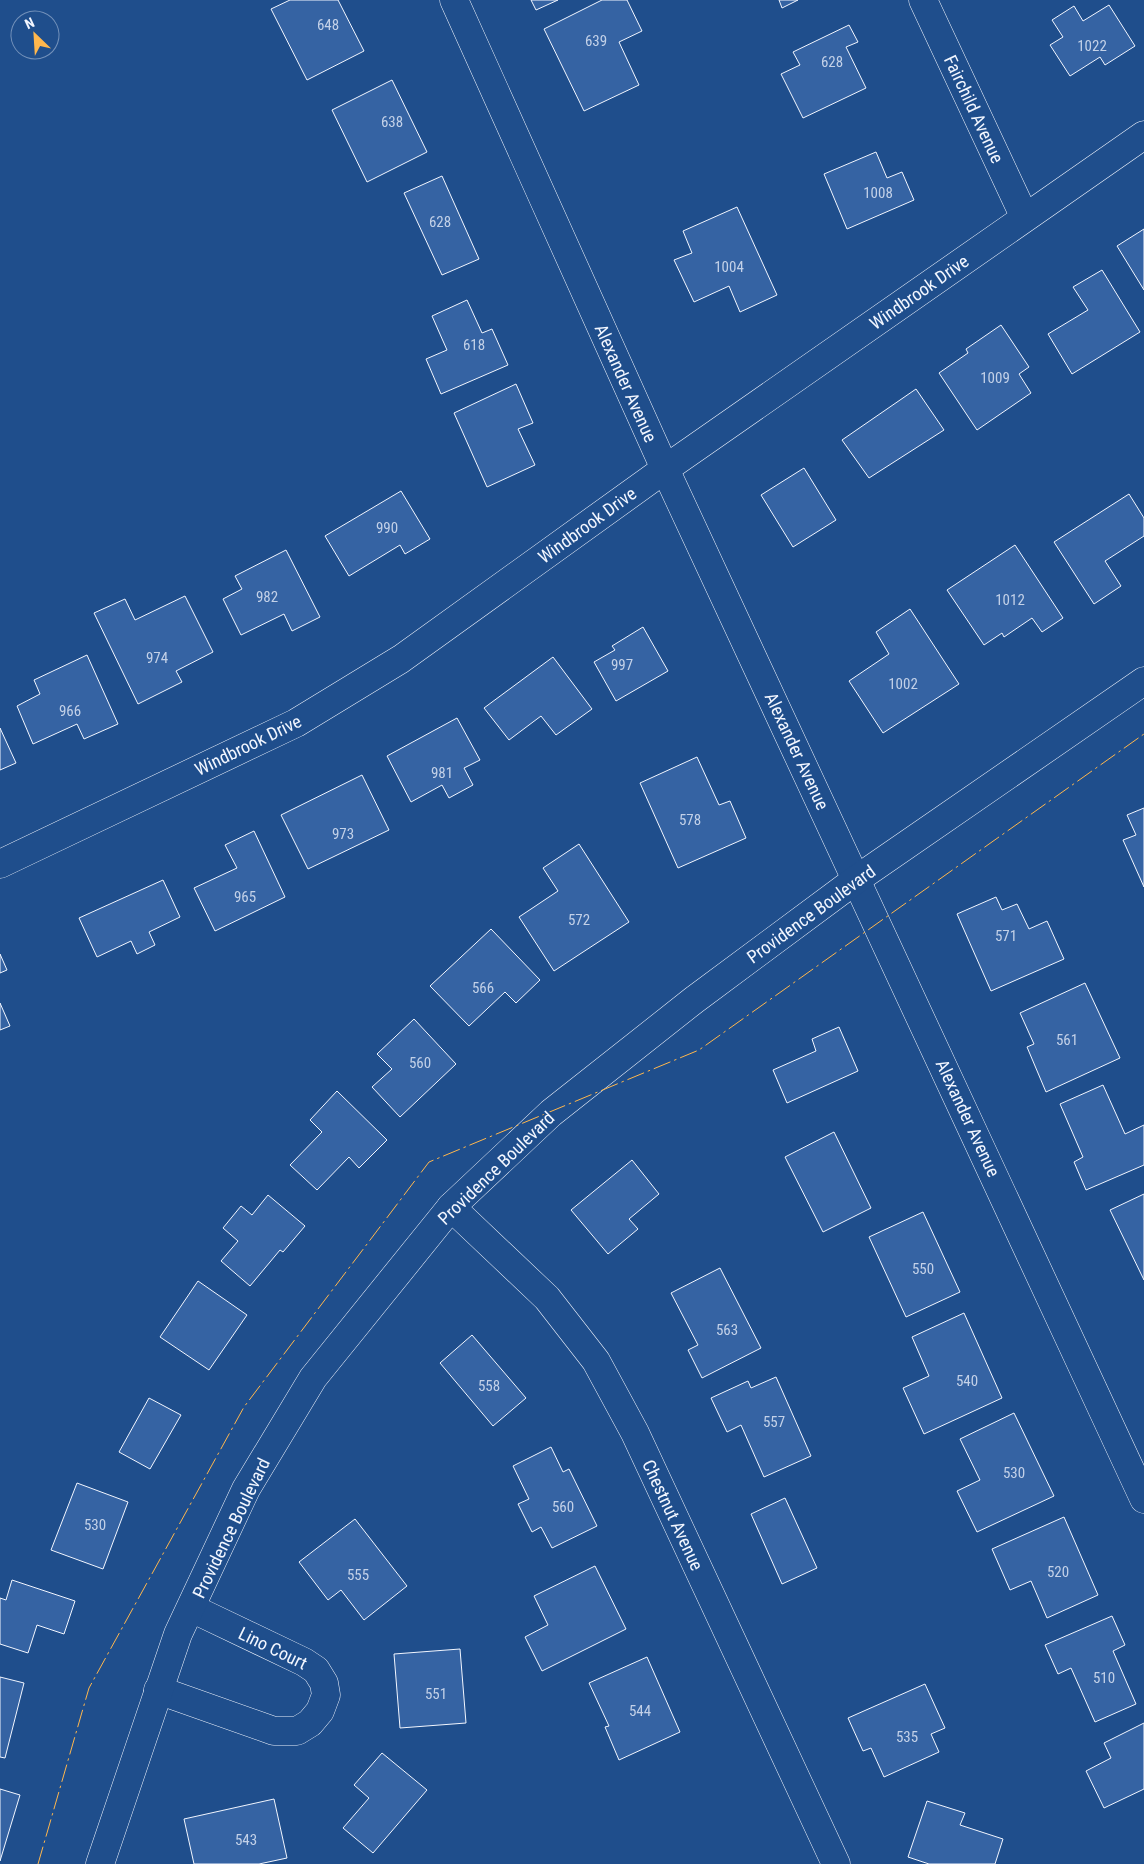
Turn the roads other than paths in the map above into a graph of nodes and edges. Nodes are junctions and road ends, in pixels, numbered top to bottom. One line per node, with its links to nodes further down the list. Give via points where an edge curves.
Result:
1 (454, 0): 5 (street, Alexander Avenue)
2 (923, 0): 4 (street, Fairchild Avenue)
3 (1144, 135): 4 (street, Windbrook Drive)
4 (1025, 218): 5 (street, Windbrook Drive)
5 (665, 469): 7 (street, Windbrook Drive, via 401,659 296,723); 8 (street, Alexander Avenue)
6 (1144, 681): 8 (street, Providence Boulevard)
7 (0, 864)
8 (857, 879): 9 (street, Providence Boulevard, via 694,1000 552,1113); 10 (street, Alexander Avenue)
9 (450, 1207): 11 (street, Providence Boulevard, via 313,1378 246,1488); 14 (street, Chestnut Avenue, via 547,1298 596,1361 635,1433)
10 (1144, 1500)
11 (191, 1608): 12 (street, Providence Boulevard); 12 (street, Lino Court, via 316,1670 324,1683 326,1696 320,1711 310,1724 297,1731 274,1731)
12 (158, 1690): 13 (street, Providence Boulevard)
13 (100, 1864)
14 (836, 1864)

